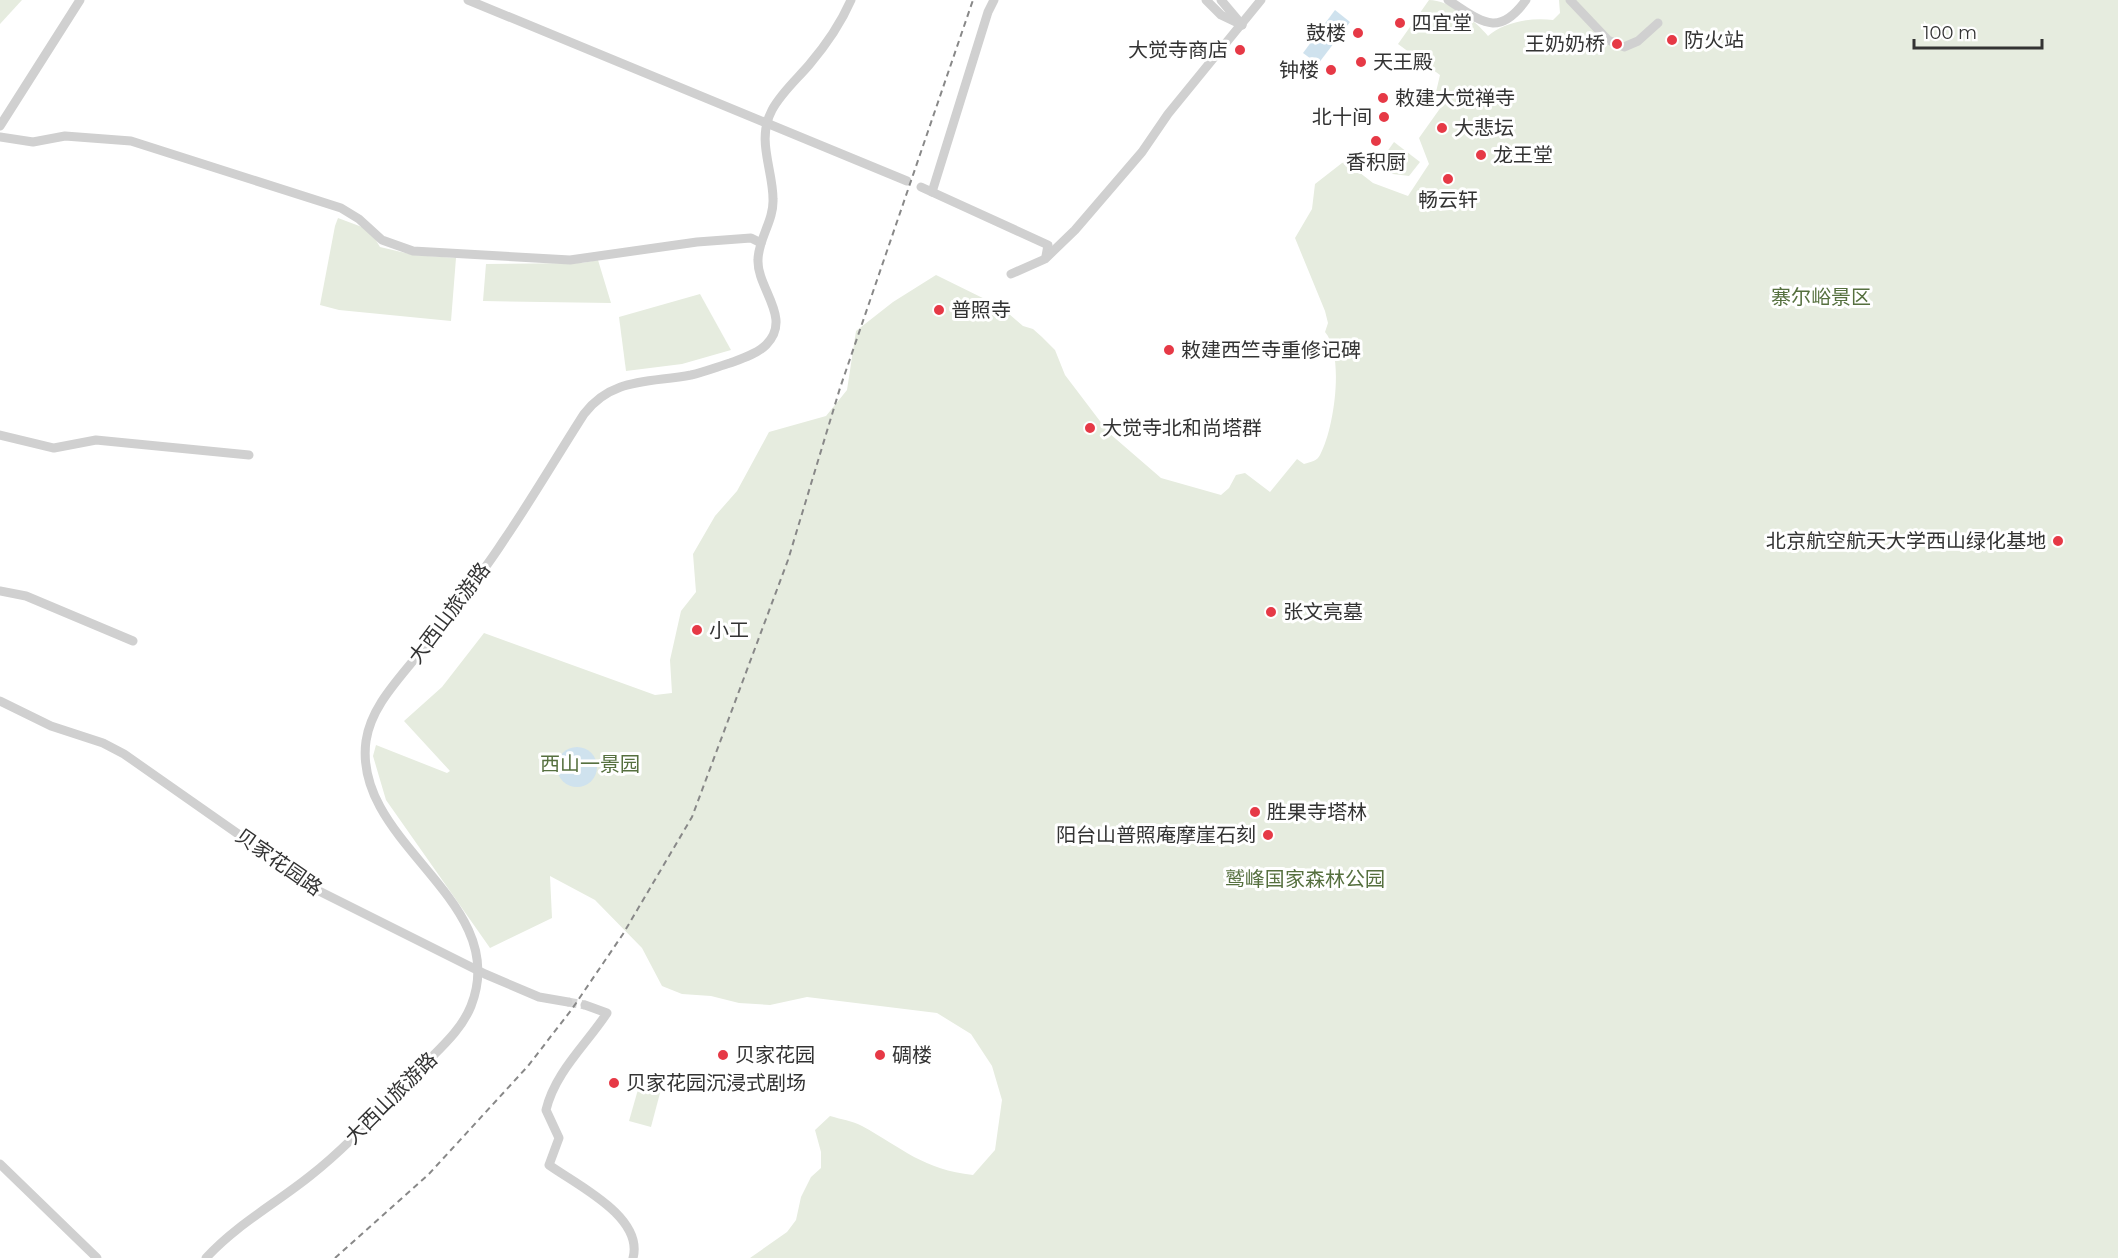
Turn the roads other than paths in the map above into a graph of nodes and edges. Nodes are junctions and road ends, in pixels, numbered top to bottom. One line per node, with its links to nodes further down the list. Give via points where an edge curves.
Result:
1 (80, 0): 14 (street)
2 (468, 0): 13 (street)
3 (851, 0): 13 (street, 大西山旅游路, via 820,52 772,110)
4 (994, 0): 18 (street)
5 (1206, 0): 12 (street, via 1221,15)
6 (1221, 0): 12 (street)
7 (1261, 0): 12 (street)
8 (1448, 0): 9 (street, via 1486,24 1502,24)
9 (1526, 0)
10 (1570, 0): 11 (street, via 1608,40 1624,47 1638,41)
11 (1658, 23)
12 (1242, 25): 20 (street, via 1168,114 1142,152)
13 (767, 124): 16 (street); 19 (street, 大西山旅游路, via 765,151 773,200 771,219)
14 (0, 126)
15 (0, 137): 19 (street, via 33,142 65,136 131,141 340,208 382,240 413,250 570,260 697,242 750,238)
16 (907, 181)
17 (921, 187): 18 (street)
18 (932, 192): 20 (street, via 1048,245)
19 (761, 243): 27 (street, 大西山旅游路, via 759,269 777,318 768,342 755,352 715,368 692,375 631,382 598,399 584,414 503,542 393,686 371,721 365,759 373,794 467,927)
20 (1045, 259): 21 (street)
21 (1011, 274)
22 (0, 435): 23 (street, via 54,448 96,440)
23 (249, 455)
24 (0, 591): 25 (street, via 26,596)
25 (133, 641)
26 (0, 701): 27 (street, 贝家花园路, via 51,726 113,747 302,883)
27 (478, 970): 28 (street, 贝家花园路, via 533,995); 32 (street, 大西山旅游路, via 467,1016 447,1042 313,1174 244,1223)
28 (568, 1002)
29 (585, 1005): 33 (street, via 607,1013 551,1093 546,1110 560,1138 549,1166 623,1219 634,1236)
30 (0, 1164): 31 (street)
31 (97, 1258)
32 (206, 1258)
33 (633, 1258)

